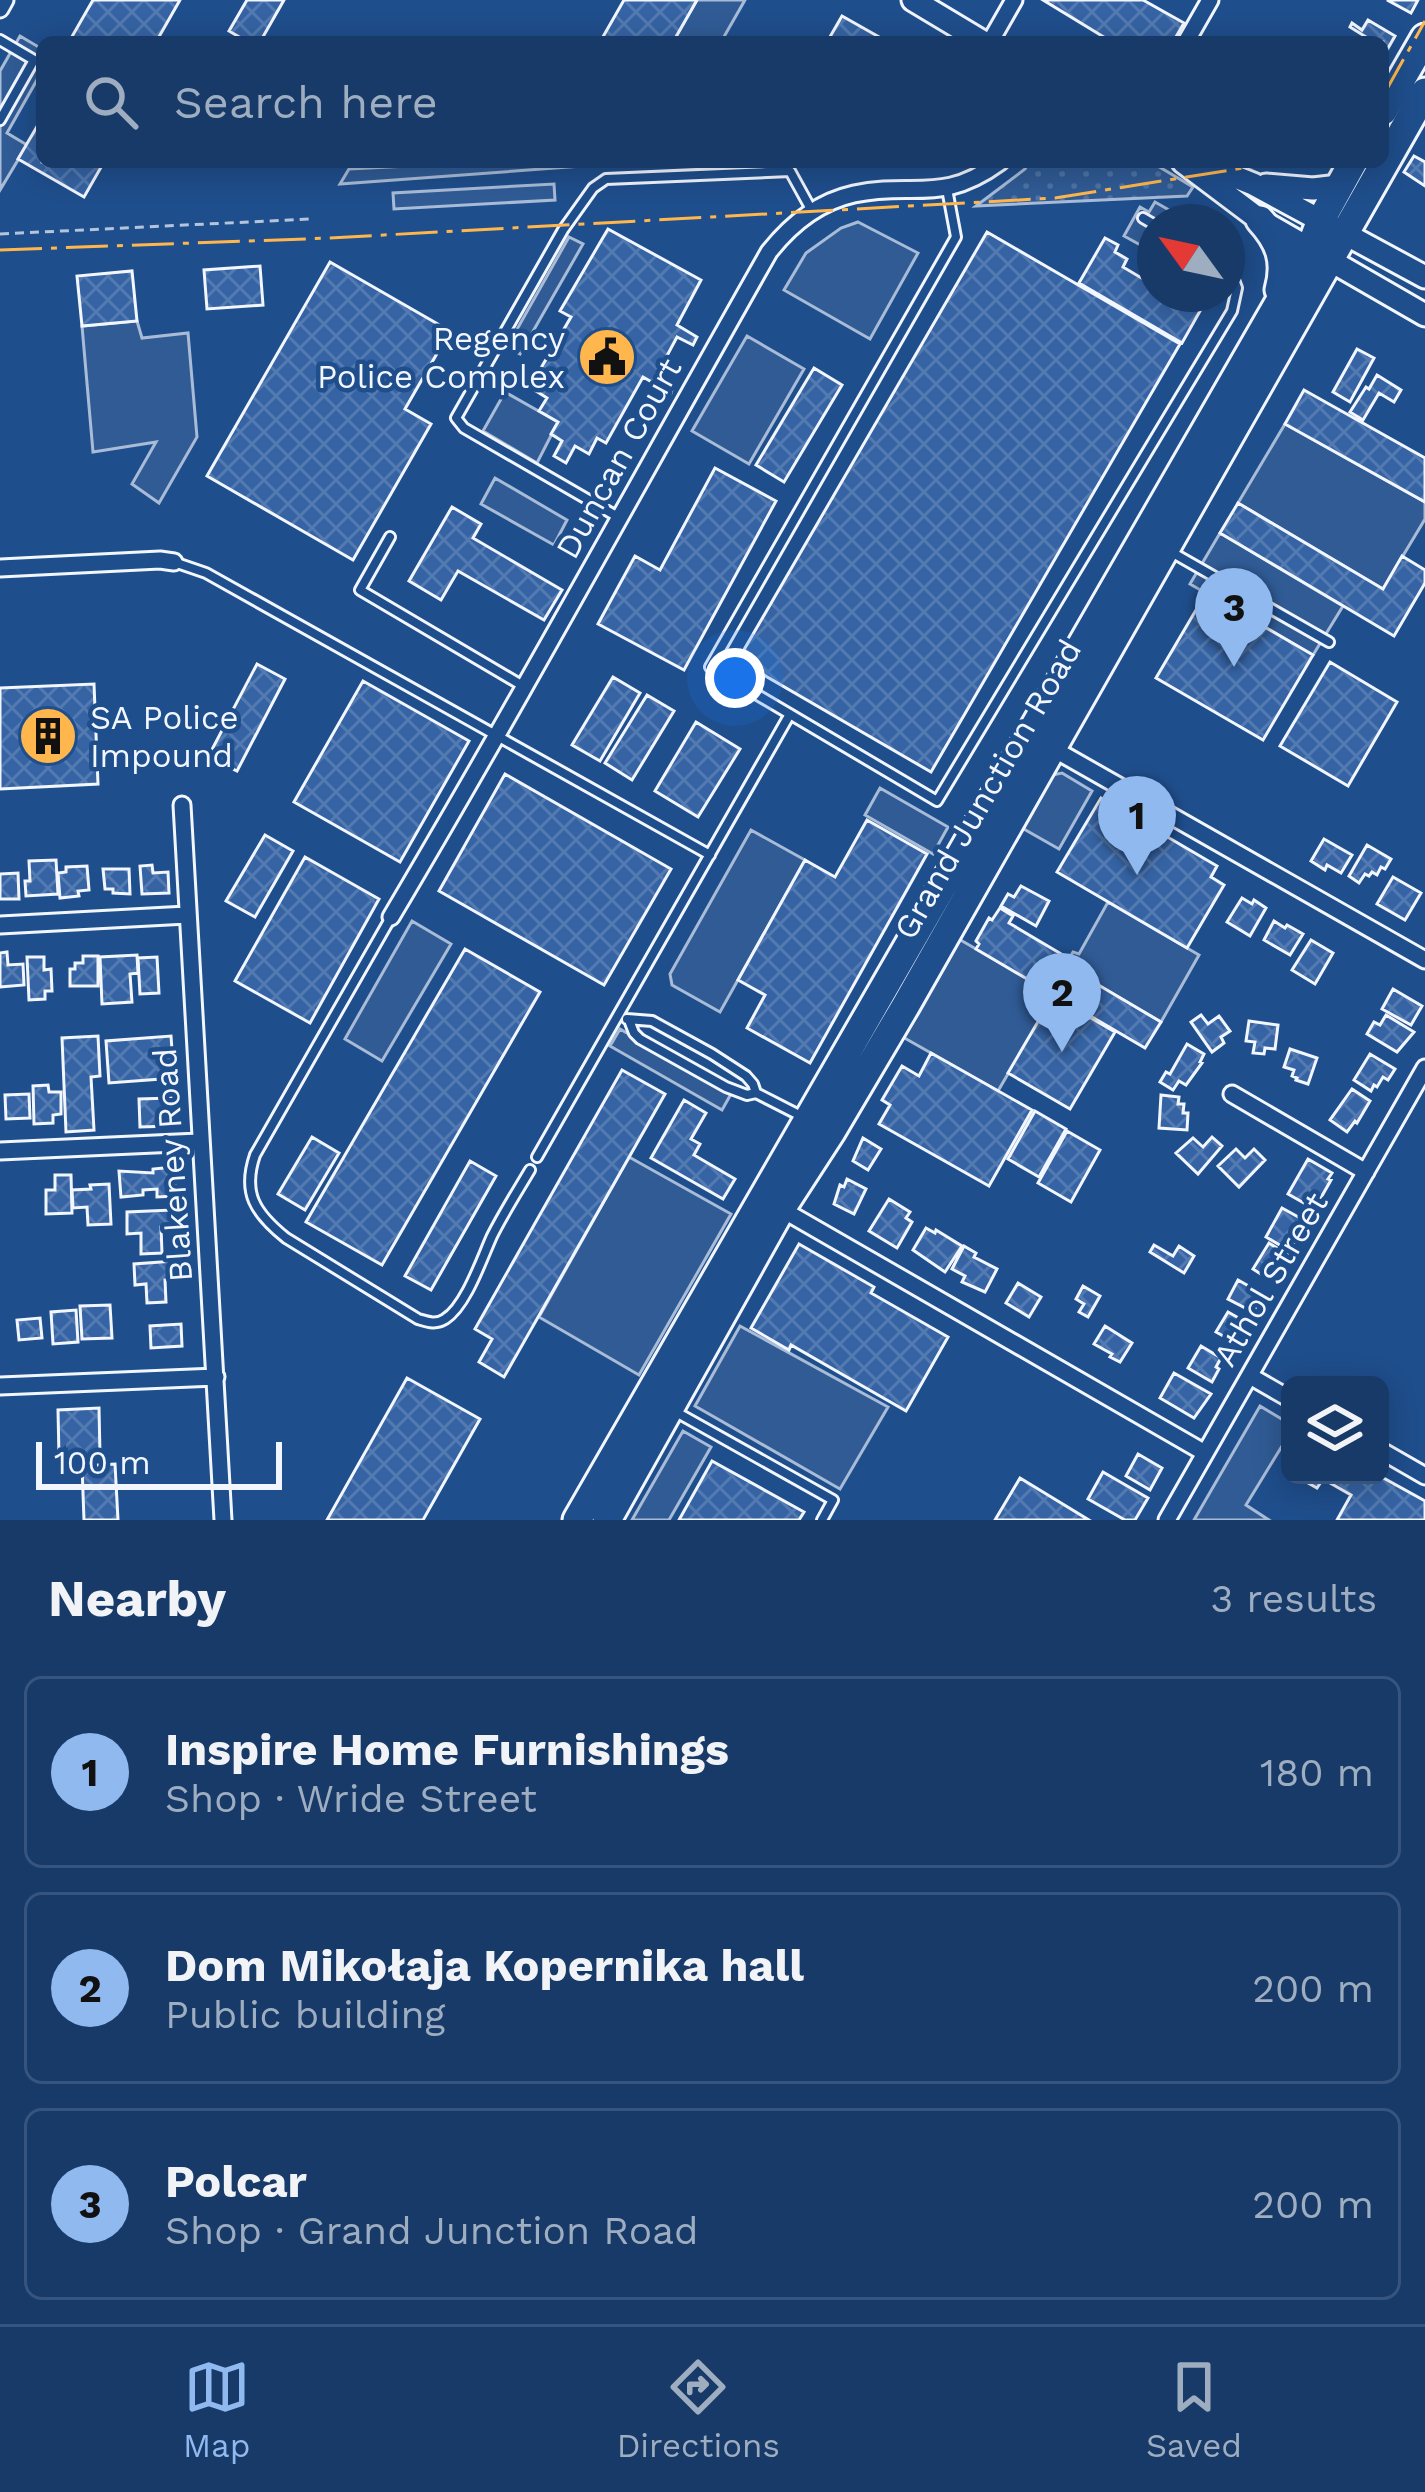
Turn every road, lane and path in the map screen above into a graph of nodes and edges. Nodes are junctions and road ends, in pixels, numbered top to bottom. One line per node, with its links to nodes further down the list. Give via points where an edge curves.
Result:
1 (5, 0): 5 (street)
2 (913, 0): 6 (main road)
3 (1014, 0): 7 (street)
4 (1210, 0): 8 (street)
5 (0, 9)
6 (976, 36)
7 (991, 36)
8 (1189, 36)
9 (1425, 38): 11 (highway)
10 (0, 40): 13 (lane, via 34,61)
11 (1389, 92)
12 (1425, 92): 14 (highway, Grand Junction Road)
13 (0, 120)
14 (1389, 145)
15 (991, 168): 21 (street, Duncan Court)
16 (1191, 168): 24 (main road)
17 (1213, 168): 20 (main road)
18 (1373, 168): 25 (highway, Grand Junction Road)
19 (1346, 174): 20 (main road, via 1312,189); 25 (highway, Grand Junction Road)
20 (1253, 184): 25 (main road)
21 (947, 189): 22 (street, Duncan Court, via 854,194); 41 (lane, via 956,237 710,667)
22 (812, 211): 34 (street, Duncan Court, via 769,252); 34 (lane, via 790,171 606,179 563,230 456,418)
23 (310, 219): 26 (path)
24 (1260, 220): 27 (main road); 32 (highway, via 1282,251)
25 (1333, 227): 27 (highway, Grand Junction Road); 28 (main road)
26 (0, 234)
27 (1320, 255): 29 (main road); 30 (highway, Grand Junction Road); 32 (highway, Grand Junction Road)
28 (1425, 277)
29 (1387, 293): 30 (main road, via 1343,280); 33 (main road)
30 (1309, 298): 36 (highway, Grand Junction Road)
31 (1231, 312): 41 (lane, via 937,801)
32 (1274, 312): 43 (highway, Grand Junction Road)
33 (1425, 315)
34 (618, 517): 40 (street, Duncan Court)
35 (390, 537): 40 (lane, via 360,590)
36 (1166, 549): 39 (lane); 43 (highway, Grand Junction Road)
37 (173, 562): 38 (street); 42 (lane, via 206,573)
38 (0, 568)
39 (1329, 641)
40 (525, 687): 42 (street, Duncan Court)
41 (790, 714): 45 (lane)
42 (497, 737): 45 (lane); 47 (street, Duncan Court)
43 (1042, 742): 49 (street); 54 (highway, Grand Junction Road); 60 (highway, Grand Junction Road, via 906,1005)
44 (182, 806): 46 (street, Blakeney Road)
45 (710, 855): 50 (lane)
46 (187, 915): 48 (street); 55 (street, Blakeney Road)
47 (391, 917): 58 (lane, via 255,1155 250,1196 286,1238 434,1323 453,1312)
48 (0, 925)
49 (1425, 960)
50 (624, 1018): 52 (lane, via 640,1039 726,1087); 52 (lane, via 652,1021 712,1054 746,1076); 57 (lane)
51 (1425, 1068): 59 (street, Athol Street)
52 (756, 1093): 54 (lane)
53 (1232, 1094): 59 (street)
54 (810, 1121): 60 (highway, Grand Junction Road)
55 (200, 1142): 56 (street); 62 (street, Blakeney Road)
56 (0, 1151)
57 (537, 1157)
58 (530, 1169)
59 (1366, 1172): 61 (street, Athol Street)
60 (771, 1204): 65 (highway, Grand Junction Road); 66 (street); 70 (highway, Grand Junction Road)
61 (1250, 1376): 64 (street); 66 (street, Athol Street)
62 (216, 1377): 63 (street); 69 (street, Blakeney Road)
63 (0, 1387)
64 (1281, 1394)
65 (670, 1408): 71 (highway, Grand Junction Road); 72 (lane, via 833,1500)
66 (1205, 1453): 73 (street, Athol Street)
67 (1389, 1455): 68 (street)
68 (1425, 1476)
69 (223, 1520)
70 (578, 1520)
71 (607, 1520)
72 (822, 1520)
73 (1167, 1520)

